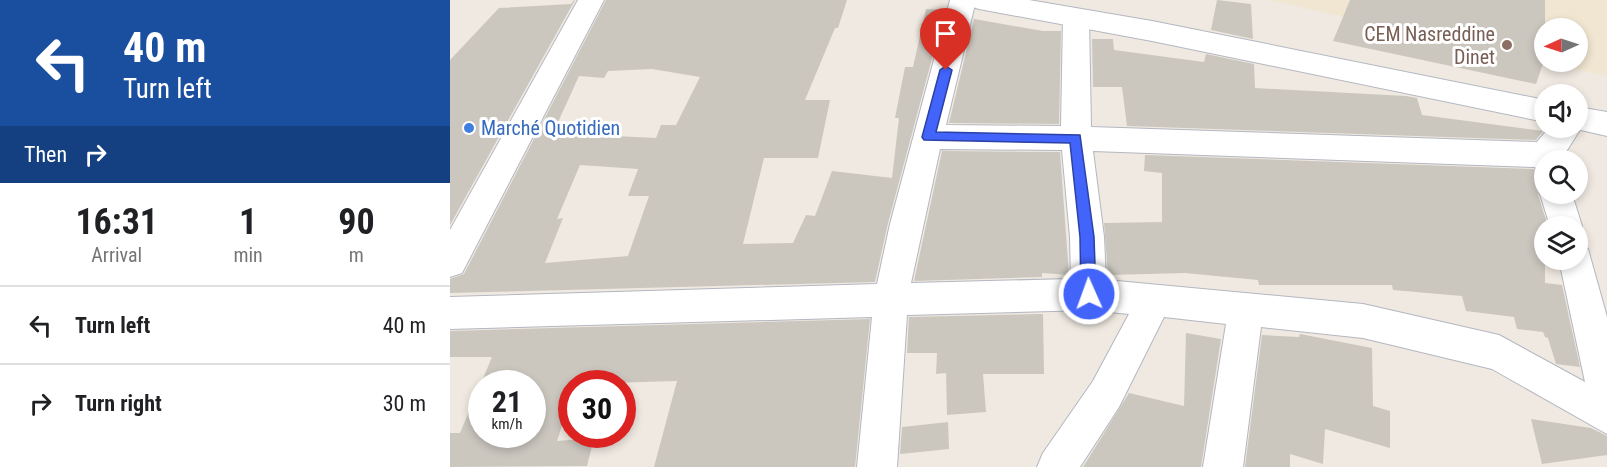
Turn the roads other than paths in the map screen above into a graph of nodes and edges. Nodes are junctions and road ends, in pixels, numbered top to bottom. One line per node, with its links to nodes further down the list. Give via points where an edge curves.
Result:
1 (591, 0): 11 (street)
2 (963, 0): 8 (street)
3 (979, 0): 4 (street)
4 (1076, 18): 5 (street); 9 (street)
5 (1534, 109)
6 (1588, 120): 7 (street)
7 (1607, 124)
8 (928, 137): 9 (street); 15 (street)
9 (1076, 138): 10 (street); 13 (street)
10 (1534, 158)
11 (450, 261)
12 (1578, 270): 18 (street)
13 (1089, 294): 14 (street); 15 (street)
14 (1155, 299): 16 (street); 21 (street, via 1106,394)
15 (891, 300): 17 (street); 20 (street)
16 (1246, 309): 19 (street, via 1363,321 1499,353); 22 (street)
17 (450, 313)
18 (1607, 393)
19 (1607, 415)
20 (877, 467)
21 (1057, 467)
22 (1223, 467)

